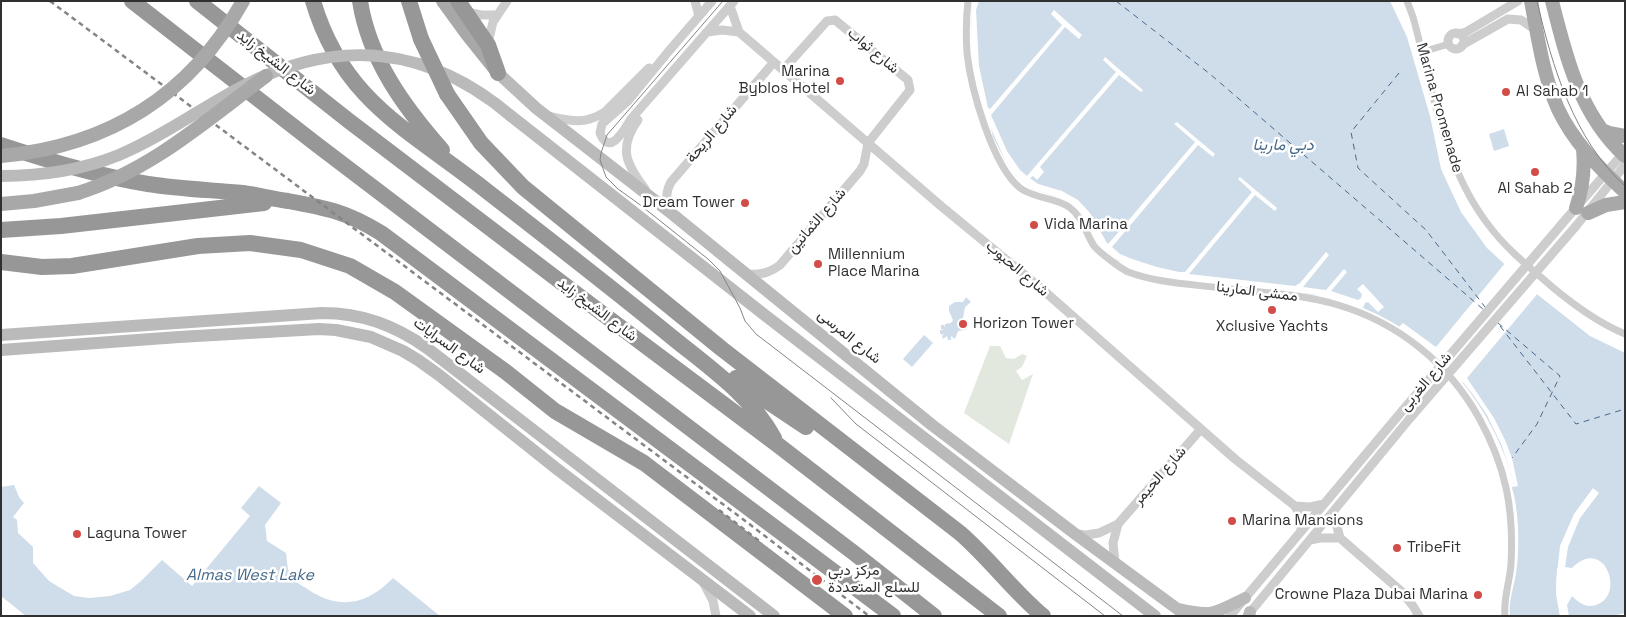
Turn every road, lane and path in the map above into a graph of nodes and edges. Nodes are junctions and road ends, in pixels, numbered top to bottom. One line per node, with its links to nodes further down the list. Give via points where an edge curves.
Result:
1 (132, 1): 83 (highway)
2 (197, 1): 63 (highway, شارع الشيخ زايد, via 357,127)
3 (243, 1): 40 (main road, bridge, via 200,63 172,90 141,112 114,127 70,144)
4 (313, 1): 44 (highway, via 322,29 337,58 366,97 390,119)
5 (360, 1): 44 (highway, via 370,39 390,83 430,136)
6 (409, 1): 64 (highway, bridge, via 437,76 469,128 508,174 592,245)
7 (443, 1): 31 (main road)
8 (507, 1): 18 (street)
9 (695, 1): 19 (street)
10 (712, 1): 19 (street)
11 (968, 1): 59 (street, ممشى المارينا, via 967,53 971,76 982,118 1005,170 1022,190 1071,209 1085,225 1093,244 1111,260 1125,270 1176,284 1298,297 1337,305 1388,327 1428,353)
12 (1407, 1): 28 (street, Marina Promenade)
13 (1518, 1): 23 (street)
14 (1531, 1): 20 (main road)
15 (1552, 1): 35 (main road, via 1570,67)
16 (732, 4): 21 (street); 22 (street)
17 (462, 6): 18 (street, via 481,16); 25 (highway)
18 (497, 15): 25 (street, via 490,29)
19 (699, 16): 27 (street)
20 (1536, 30): 26 (street, via 1521,20 1508,20); 39 (main road, via 1547,78 1559,110)
21 (707, 32): 22 (street); 33 (street)
22 (739, 32): 29 (street, شارع الحبوب)
23 (1458, 34): 24 (street, via 1450,36); 26 (street, via 1464,40)
24 (1449, 44): 26 (street, via 1456,49); 28 (street)
25 (488, 45): 31 (highway)
26 (1462, 45)
27 (668, 52): 33 (street, via 628,101 602,124 602,137 610,142 620,138 631,119); 34 (street, via 598,117 579,122)
28 (1422, 52): 56 (street, Marina Promenade, via 1448,147 1462,183 1486,222 1517,257 1547,282 1590,316)
29 (774, 62): 30 (street, شارع الحبوب); 50 (street, شارع الريحة, via 671,182 666,198)
30 (783, 70): 37 (street, شارع الحبوب); 37 (street, شارع ثواب, via 828,21 834,20 908,80 909,93)
31 (498, 73): 34 (main road, شارع المرسى)
32 (266, 76): 42 (main road, bridge, via 156,137 107,159 54,172); 49 (main road, bridge, via 164,152 124,175 78,193); 86 (main road, bridge, via 300,63 363,54 424,65 485,95)
33 (658, 90): 47 (street, via 630,132 626,149 628,165)
34 (546, 115): 47 (main road, شارع المرسى)
35 (1602, 130): 36 (main road); 41 (main road)
36 (1625, 136)
37 (868, 143): 54 (street, شارع الثمانين, via 860,171 780,265 763,274); 62 (street, شارع الحبوب, via 1043,290)
38 (1, 145): 46 (highway, via 122,179)
39 (1583, 149): 43 (main road); 51 (main road, via 1584,166)
40 (1, 156)
41 (1624, 156): 43 (street, شارع الغربى)
42 (1, 176)
43 (1609, 177): 45 (main road); 51 (street, شارع الغربى)
44 (476, 182): 55 (highway)
45 (1625, 192)
46 (289, 201): 52 (highway); 82 (highway, via 337,211 381,233)
47 (654, 201): 50 (main road, شارع المرسى)
48 (1625, 202): 51 (main road)
49 (1, 204)
50 (671, 213): 54 (main road, شارع المرسى)
51 (1577, 213): 59 (street, شارع الغربى, bridge); 67 (street, شارع الغربى, bridge, via 1576,226)
52 (1, 230)
53 (1, 262): 81 (highway, via 35,267 72,266 241,242 301,250 350,266 395,292 556,411 644,463)
54 (745, 274): 70 (main road, شارع المرسى, via 932,425)
55 (643, 313): 63 (highway, via 744,398 764,421); 64 (highway, via 696,346 771,404 829,441)
56 (1625, 334)
57 (1, 335): 60 (main road, شارع السرايات, via 341,313 395,328)
58 (1, 350): 61 (main road, شارع السرايات, via 336,330 370,337 403,351)
59 (1440, 366): 65 (street, شارع الغربى, bridge); 89 (street, ممشى المارينا, via 1479,416 1497,456 1506,487 1512,534)
60 (473, 383): 61 (main road); 80 (main road, شارع السرايات)
61 (464, 395): 74 (main road, شارع السرايات)
62 (1201, 429): 66 (street, شارع الحبوب); 68 (street, شارع الحيمر)
63 (778, 445): 84 (highway, شارع الشيخ زايد)
64 (854, 452): 85 (highway, via 960,533)
65 (1324, 504): 66 (street); 69 (street, شارع الغربى)
66 (1295, 506): 69 (street, via 1301,518)
67 (1333, 512): 71 (street); 72 (street, شارع الغربى)
68 (1118, 524): 70 (street, شارع الحيمر, via 1099,533); 73 (street, via 1113,543)
69 (1301, 531): 75 (street, شارع الغربى)
70 (1074, 533): 73 (main road, شارع المرسى)
71 (1340, 538): 72 (street); 88 (street, via 1402,592)
72 (1310, 540): 77 (street, شارع الغربى)
73 (1115, 563): 76 (main road, شارع المرسى)
74 (700, 578): 78 (street, via 713,601); 79 (main road, شارع السرايات)
75 (1245, 598): 76 (main road, via 1210,614); 87 (street, شارع الغربى)
76 (1182, 612)
77 (1248, 615)
78 (716, 616)
79 (750, 616)
80 (774, 616)
81 (846, 616)
82 (893, 616)
83 (934, 616)
84 (999, 616)
85 (1043, 616)
86 (1155, 616)
87 (1230, 616)
88 (1419, 616)
89 (1505, 616)

